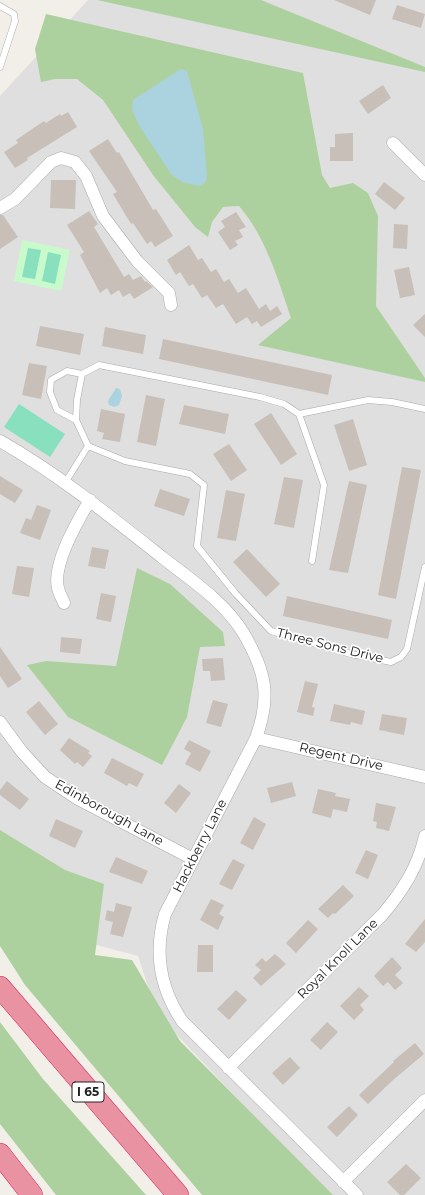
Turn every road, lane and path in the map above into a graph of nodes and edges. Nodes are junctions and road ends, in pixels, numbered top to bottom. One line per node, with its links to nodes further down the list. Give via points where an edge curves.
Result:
1 (0, 6): 2 (lane, via 14,14 15,21)
2 (0, 67)
3 (393, 143): 4 (street)
4 (425, 175)
5 (0, 208): 6 (street, via 15,199 51,162 61,158 74,162 86,176 103,216 137,261 169,293)
6 (171, 305)
7 (82, 374): 9 (lane, via 99,365 260,397 284,404); 10 (lane); 10 (lane, via 67,371 51,380 50,386 57,410)
8 (425, 409): 9 (lane, via 368,400)
9 (299, 414): 15 (lane, via 324,485)
10 (76, 420): 12 (lane)
11 (0, 441): 13 (street, Hackberry Lane)
12 (88, 446): 13 (lane); 16 (lane, Three Sons Drive, via 125,462 190,474 204,485 197,546 236,594 271,631 351,654 392,662 401,657 407,649)
13 (65, 483): 14 (street, Hackberry Lane)
14 (90, 500): 17 (street, via 70,535 59,570 57,587); 19 (street, Hackberry Lane, via 208,594 243,633 258,665 265,690 264,718)
15 (312, 562)
16 (425, 567)
17 (64, 603)
18 (0, 722): 22 (street, Edinborough Lane, via 26,757 45,777 78,799)
19 (256, 738): 20 (street, Regent Drive); 22 (street, Hackberry Lane)
20 (425, 777)
21 (425, 836): 24 (street, Royal Knoll Lane, via 417,863 408,880 383,914)
22 (193, 859): 24 (street, Hackberry Lane, via 163,920 159,939 159,964 164,985 176,1011)
23 (0, 987): 29 (highway, I 65)
24 (228, 1068): 27 (street, Hackberry Lane)
25 (425, 1100): 27 (street)
26 (0, 1154): 28 (highway)
27 (343, 1182): 30 (street, Hackberry Lane)
28 (32, 1195)
29 (178, 1195)
30 (356, 1195)

